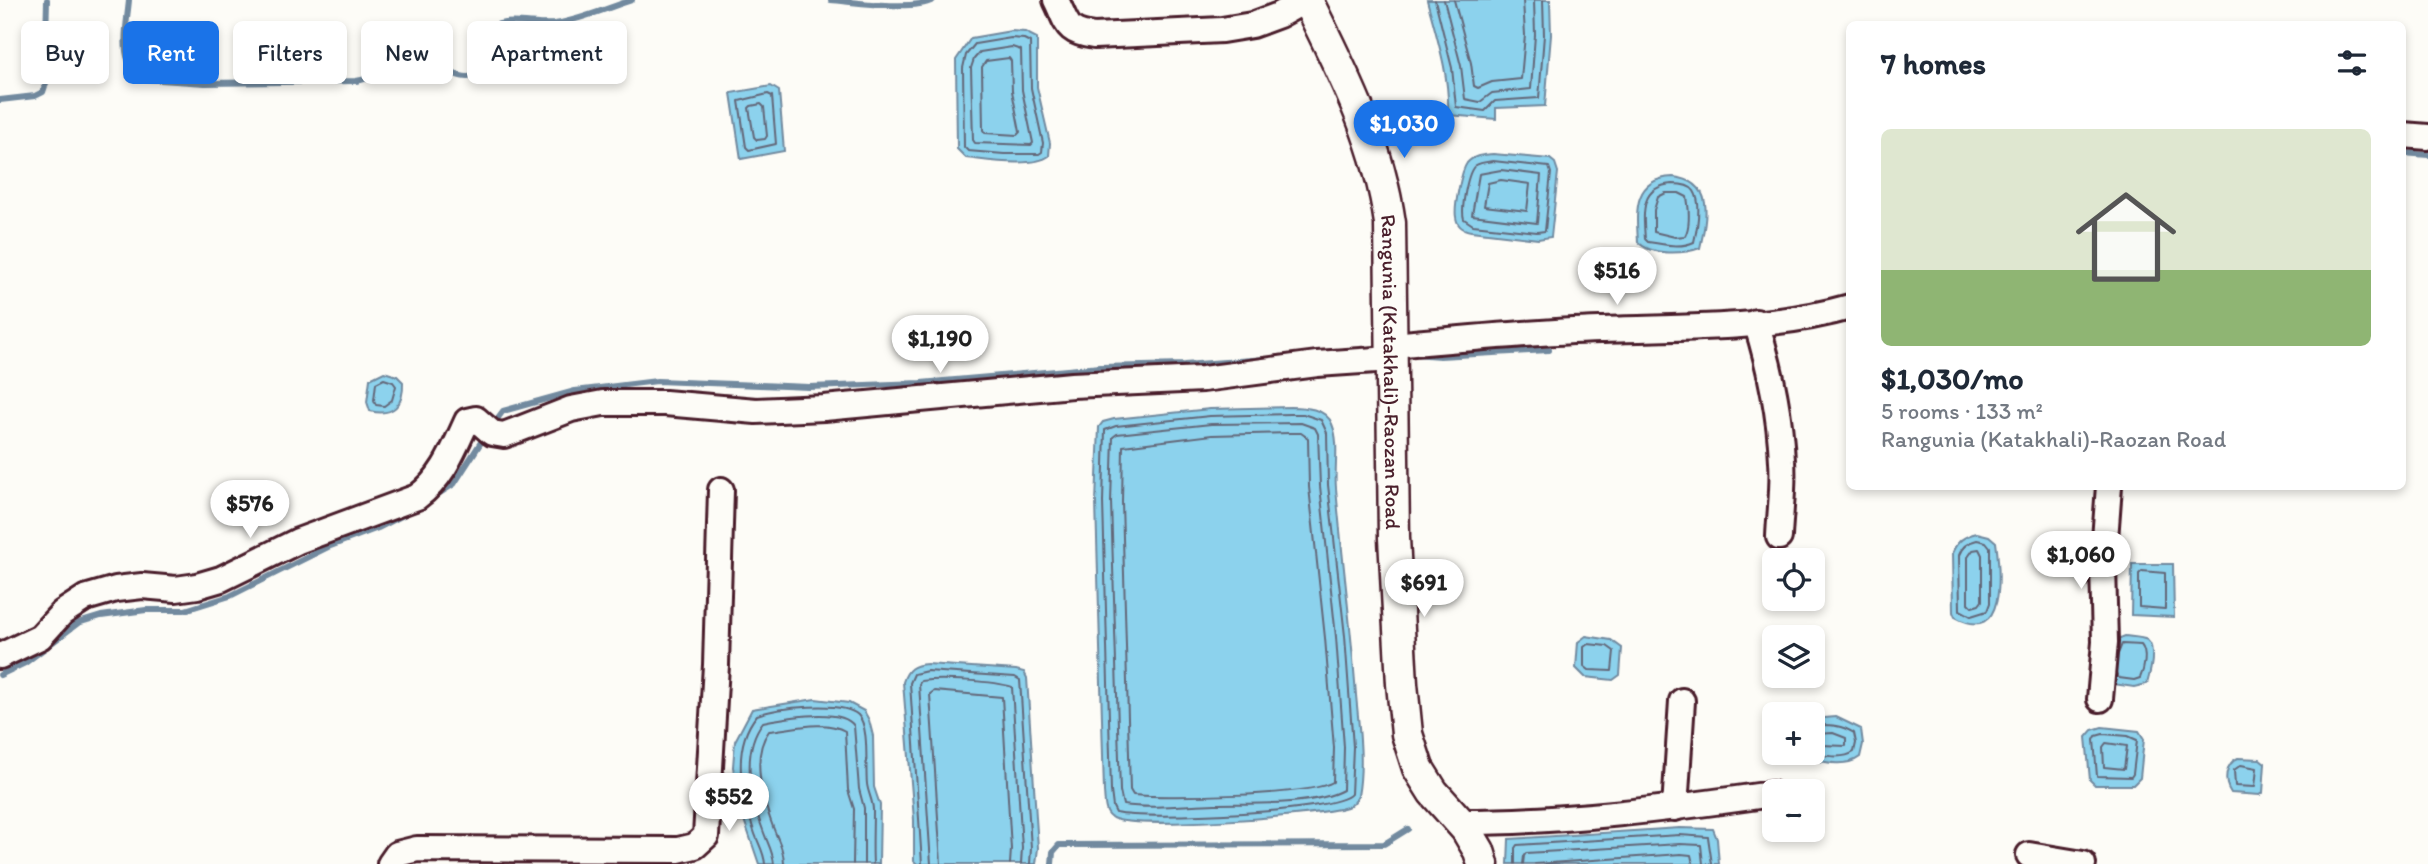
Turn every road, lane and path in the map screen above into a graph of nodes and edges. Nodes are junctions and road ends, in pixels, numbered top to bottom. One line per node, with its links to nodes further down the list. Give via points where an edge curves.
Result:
1 (1056, 0): 2 (street, via 1070,29 1094,36 1252,25)
2 (1306, 0): 7 (main road, Rangunia (Katakhali)-Raozan Road, via 1342,71 1373,145 1384,186 1390,223)
3 (2406, 135): 4 (street)
4 (2428, 137)
5 (1846, 308): 6 (street)
6 (1756, 323): 7 (street, via 1728,328 1545,332); 10 (street, via 1768,361 1781,450)
7 (1391, 352): 11 (street, via 1203,379 1072,385 824,408 756,411 603,403 571,409 504,435 467,421 448,462 430,488 417,497 298,541 209,582 176,589 116,589 85,598 62,613 40,637); 16 (main road, Rangunia (Katakhali)-Raozan Road, via 1394,538 1407,734 1418,768)
8 (721, 490): 18 (street, via 706,836 695,846 678,850 417,849 397,854)
9 (2109, 490): 12 (street)
10 (1779, 537)
11 (0, 656)
12 (2100, 699)
13 (1682, 701): 15 (street)
14 (1762, 795): 15 (street)
15 (1675, 808): 16 (street)
16 (1460, 822): 19 (main road, Rangunia (Katakhali)-Raozan Road)
17 (2029, 855): 20 (street)
18 (390, 864)
19 (1483, 864)
20 (2083, 864)

